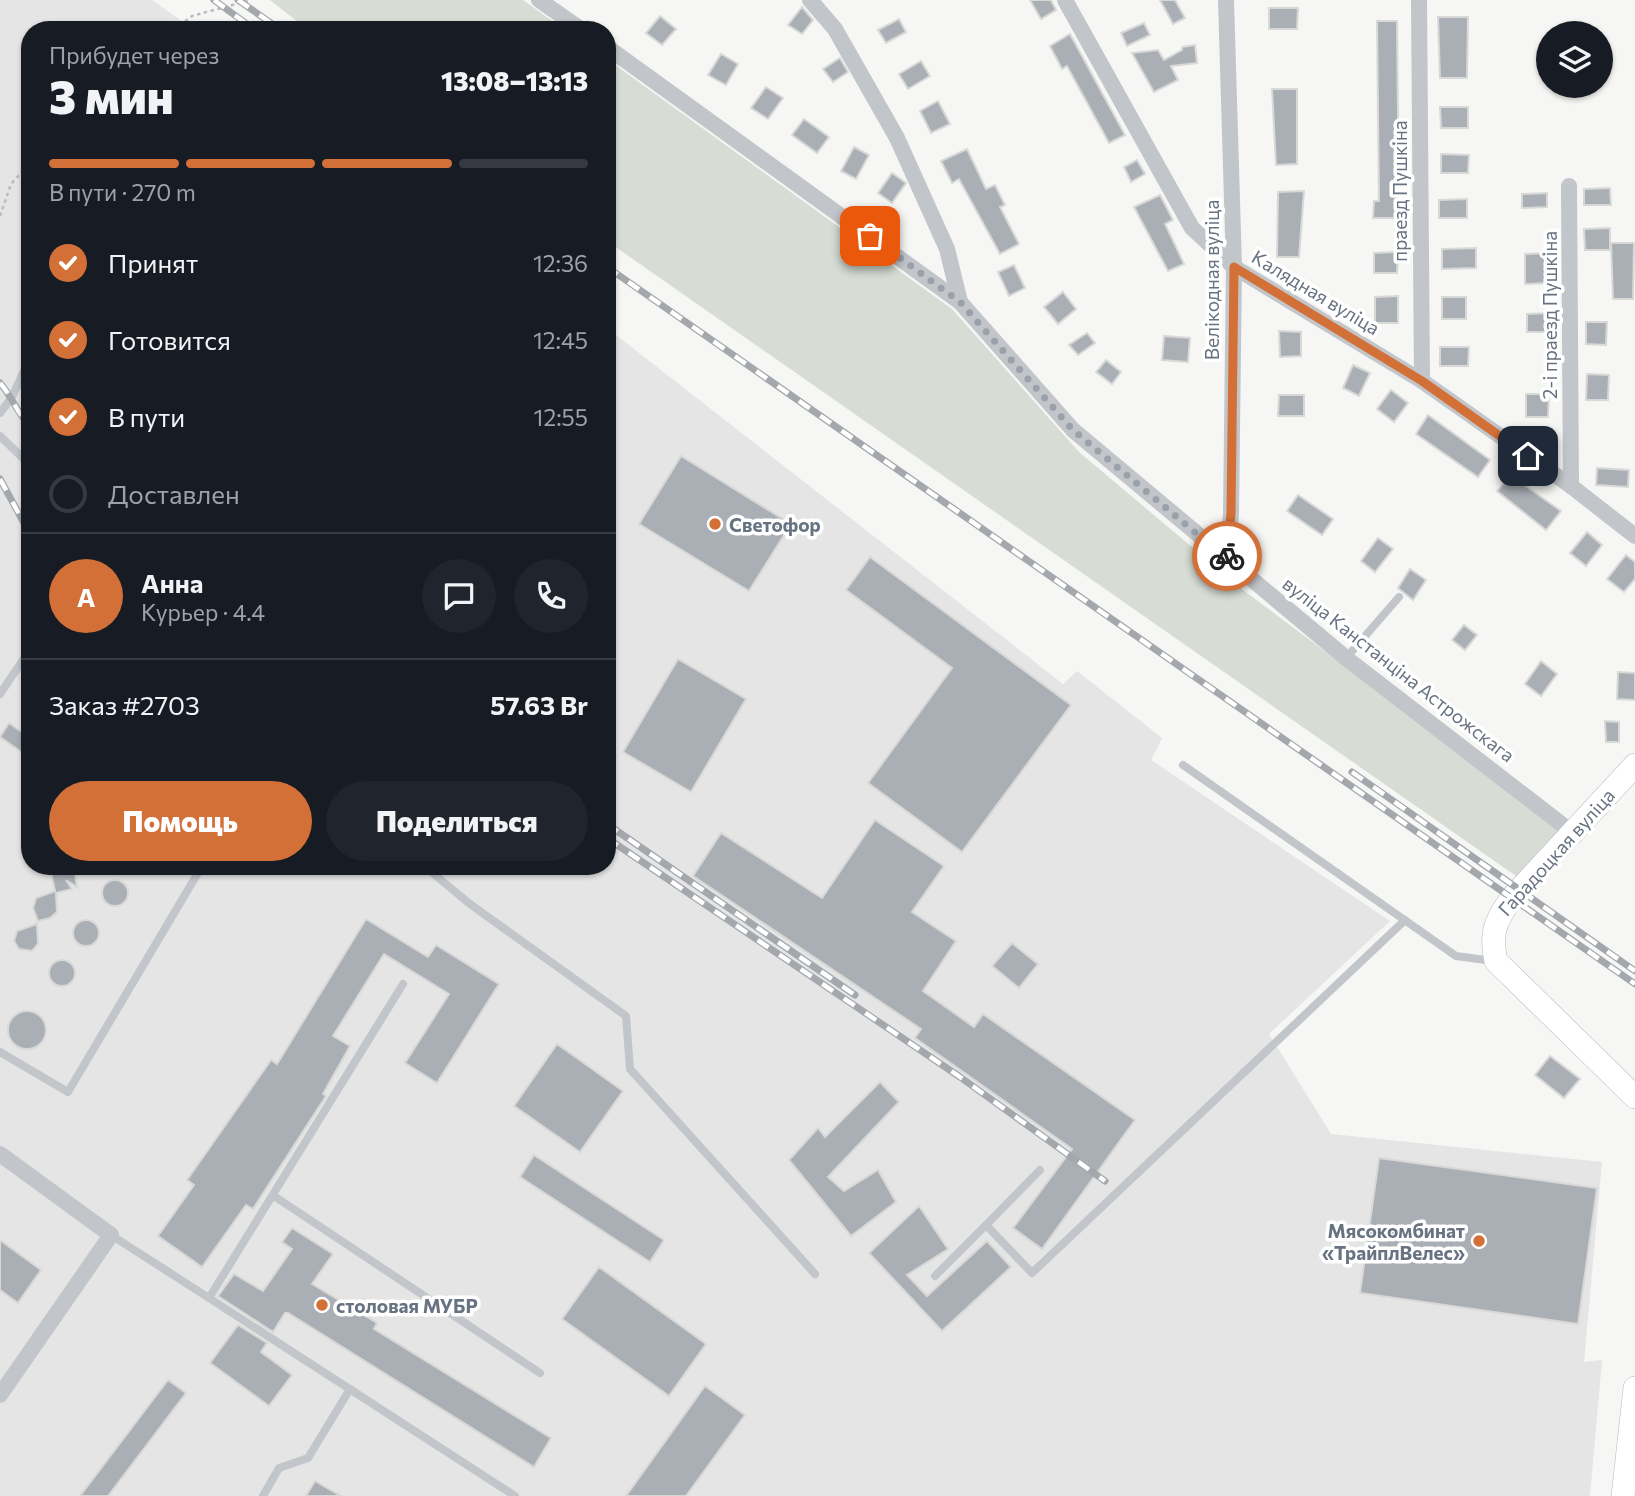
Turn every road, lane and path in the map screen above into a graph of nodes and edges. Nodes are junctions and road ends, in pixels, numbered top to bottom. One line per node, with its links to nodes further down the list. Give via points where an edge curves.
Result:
1 (251, 0): 7 (path)
2 (539, 0): 8 (street)
3 (810, 0): 14 (street, вуліца Канстанціна Астрожскага, via 835,29 897,138 947,249)
4 (1065, 0): 13 (street, Калядная вуліца, via 1192,228)
5 (1226, 0): 13 (street, Велікодная вуліца)
6 (1419, 0): 16 (street, праезд Пушкіна)
7 (186, 21)
8 (569, 21)
9 (616, 54): 14 (street, вуліца Канстанціна Астрожскага)
10 (21, 173): 12 (path, via 11,184)
11 (1569, 186): 20 (street, 2-і праезд Пушкіна)
12 (0, 216)
13 (1234, 267): 16 (street, Калядная вуліца); 22 (street, Велікодная вуліца)
14 (960, 302): 22 (street, вуліца Канстанціна Астрожскага, via 1073,430)
15 (21, 378): 17 (lane)
16 (1422, 381): 20 (street, Калядная вуліца)
17 (0, 413)
18 (0, 436): 19 (lane)
19 (21, 456)
20 (1571, 486): 21 (street, Калядная вуліца)
21 (1635, 536)
22 (1227, 559): 24 (street, вуліца Канстанціна Астрожскага)
23 (1399, 597): 24 (lane)
24 (1346, 658): 29 (street, вуліца Канстанціна Астрожскага)
25 (21, 663): 26 (lane)
26 (0, 694)
27 (1183, 765): 32 (lane)
28 (1635, 765): 29 (street, Гарадоцкая вуліца)
29 (1573, 833): 33 (street, Гарадоцкая вуліца, via 1495,921 1492,943)
30 (197, 875): 35 (lane, via 68,1092)
31 (435, 875): 42 (lane, via 626,1016 630,1069)
32 (1405, 920): 33 (lane, via 1456,956); 40 (lane, via 1032,1273)
33 (1496, 961): 36 (street)
34 (403, 984): 39 (lane)
35 (0, 1052)
36 (1635, 1097)
37 (0, 1154): 41 (street)
38 (1040, 1170): 40 (lane)
39 (274, 1196): 44 (lane); 45 (lane)
40 (986, 1225): 43 (lane)
41 (111, 1235): 44 (lane); 48 (street)
42 (815, 1274)
43 (935, 1276)
44 (209, 1298): 47 (lane)
45 (540, 1373)
46 (1635, 1388): 49 (street)
47 (350, 1389): 50 (lane, via 308,1458 279,1468); 51 (lane)
48 (2, 1390)
49 (1631, 1463): 52 (street)
50 (263, 1496)
51 (515, 1496)
52 (1623, 1496)

